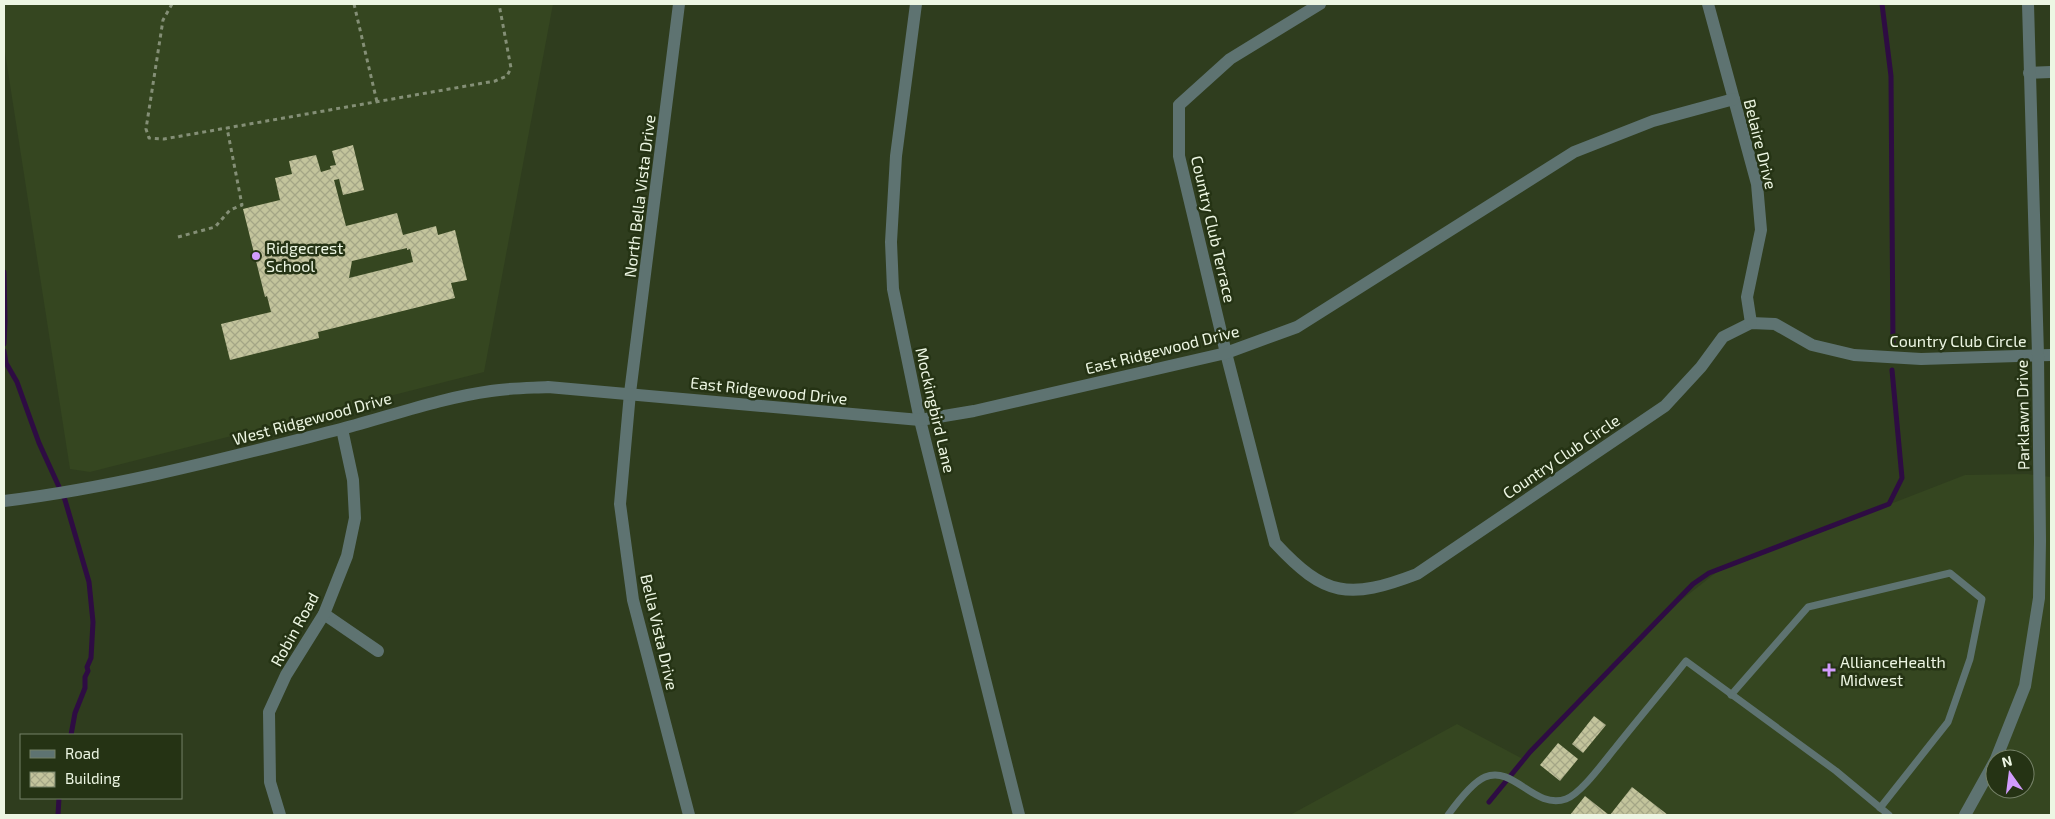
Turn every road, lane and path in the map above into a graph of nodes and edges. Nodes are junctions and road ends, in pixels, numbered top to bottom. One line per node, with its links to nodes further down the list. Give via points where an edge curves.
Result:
1 (172, 4): 13 (path, via 163,20 146,129 149,138 164,139)
2 (354, 4): 12 (path)
3 (499, 4): 12 (path, via 511,68 507,76 495,81)
4 (679, 4): 19 (street, North Bella Vista Drive)
5 (916, 4): 20 (street, Mockingbird Lane, via 896,156 890,242 893,289)
6 (1320, 4): 16 (street, Country Club Terrace, via 1230,59 1179,105 1179,156)
7 (1708, 4): 11 (street, Belaire Drive)
8 (2028, 4): 10 (street, Parklawn Drive)
9 (2051, 72): 10 (street)
10 (2029, 73): 18 (street, Parklawn Drive)
11 (1734, 99): 15 (street, Belaire Drive, via 1757,184 1761,230 1747,297); 16 (street, East Ridgewood Drive, via 1653,121 1574,152 1297,328)
12 (376, 102): 13 (path)
13 (228, 128): 14 (path, via 242,205 230,210 215,227)
14 (178, 237)
15 (1751, 323): 16 (street, Country Club Circle, via 1723,337 1701,368 1665,406 1417,574 1384,586 1357,591 1323,585 1296,565 1275,542); 18 (street, Country Club Circle, via 1775,324 1812,345 1854,355 1921,359)
16 (1226, 353): 20 (street, East Ridgewood Drive, via 974,411)
17 (2051, 354): 18 (street, Country Club Circle)
18 (2038, 355): 23 (street, Parklawn Drive, via 2040,541)
19 (630, 393): 20 (street, East Ridgewood Drive); 21 (street, West Ridgewood Drive, via 548,387 491,391 418,407); 31 (street, Bella Vista Drive, via 620,504 633,600)
20 (920, 420): 32 (street, Mockingbird Lane)
21 (342, 429): 22 (street, West Ridgewood Drive, via 143,477); 24 (street, Robin Road, via 353,480 355,518 347,556)
22 (4, 501)
23 (2045, 598): 27 (street, Parklawn Drive, via 2025,686)
24 (324, 614): 25 (street); 30 (street, Robin Road, via 286,674 270,712 270,782)
25 (378, 651)
26 (1731, 695): 29 (lane, via 1836,771); 29 (lane, via 1808,607 1950,573 1982,599 1970,660 1948,722); 33 (lane, via 1686,661 1588,782 1568,799 1555,802 1542,799 1504,776 1494,775 1484,778)
27 (2000, 749)
28 (1985, 780): 35 (street, Parklawn Drive)
29 (1880, 808): 34 (lane)
30 (280, 815)
31 (689, 815)
32 (1019, 815)
33 (1448, 815)
34 (1889, 815)
35 (1965, 815)

